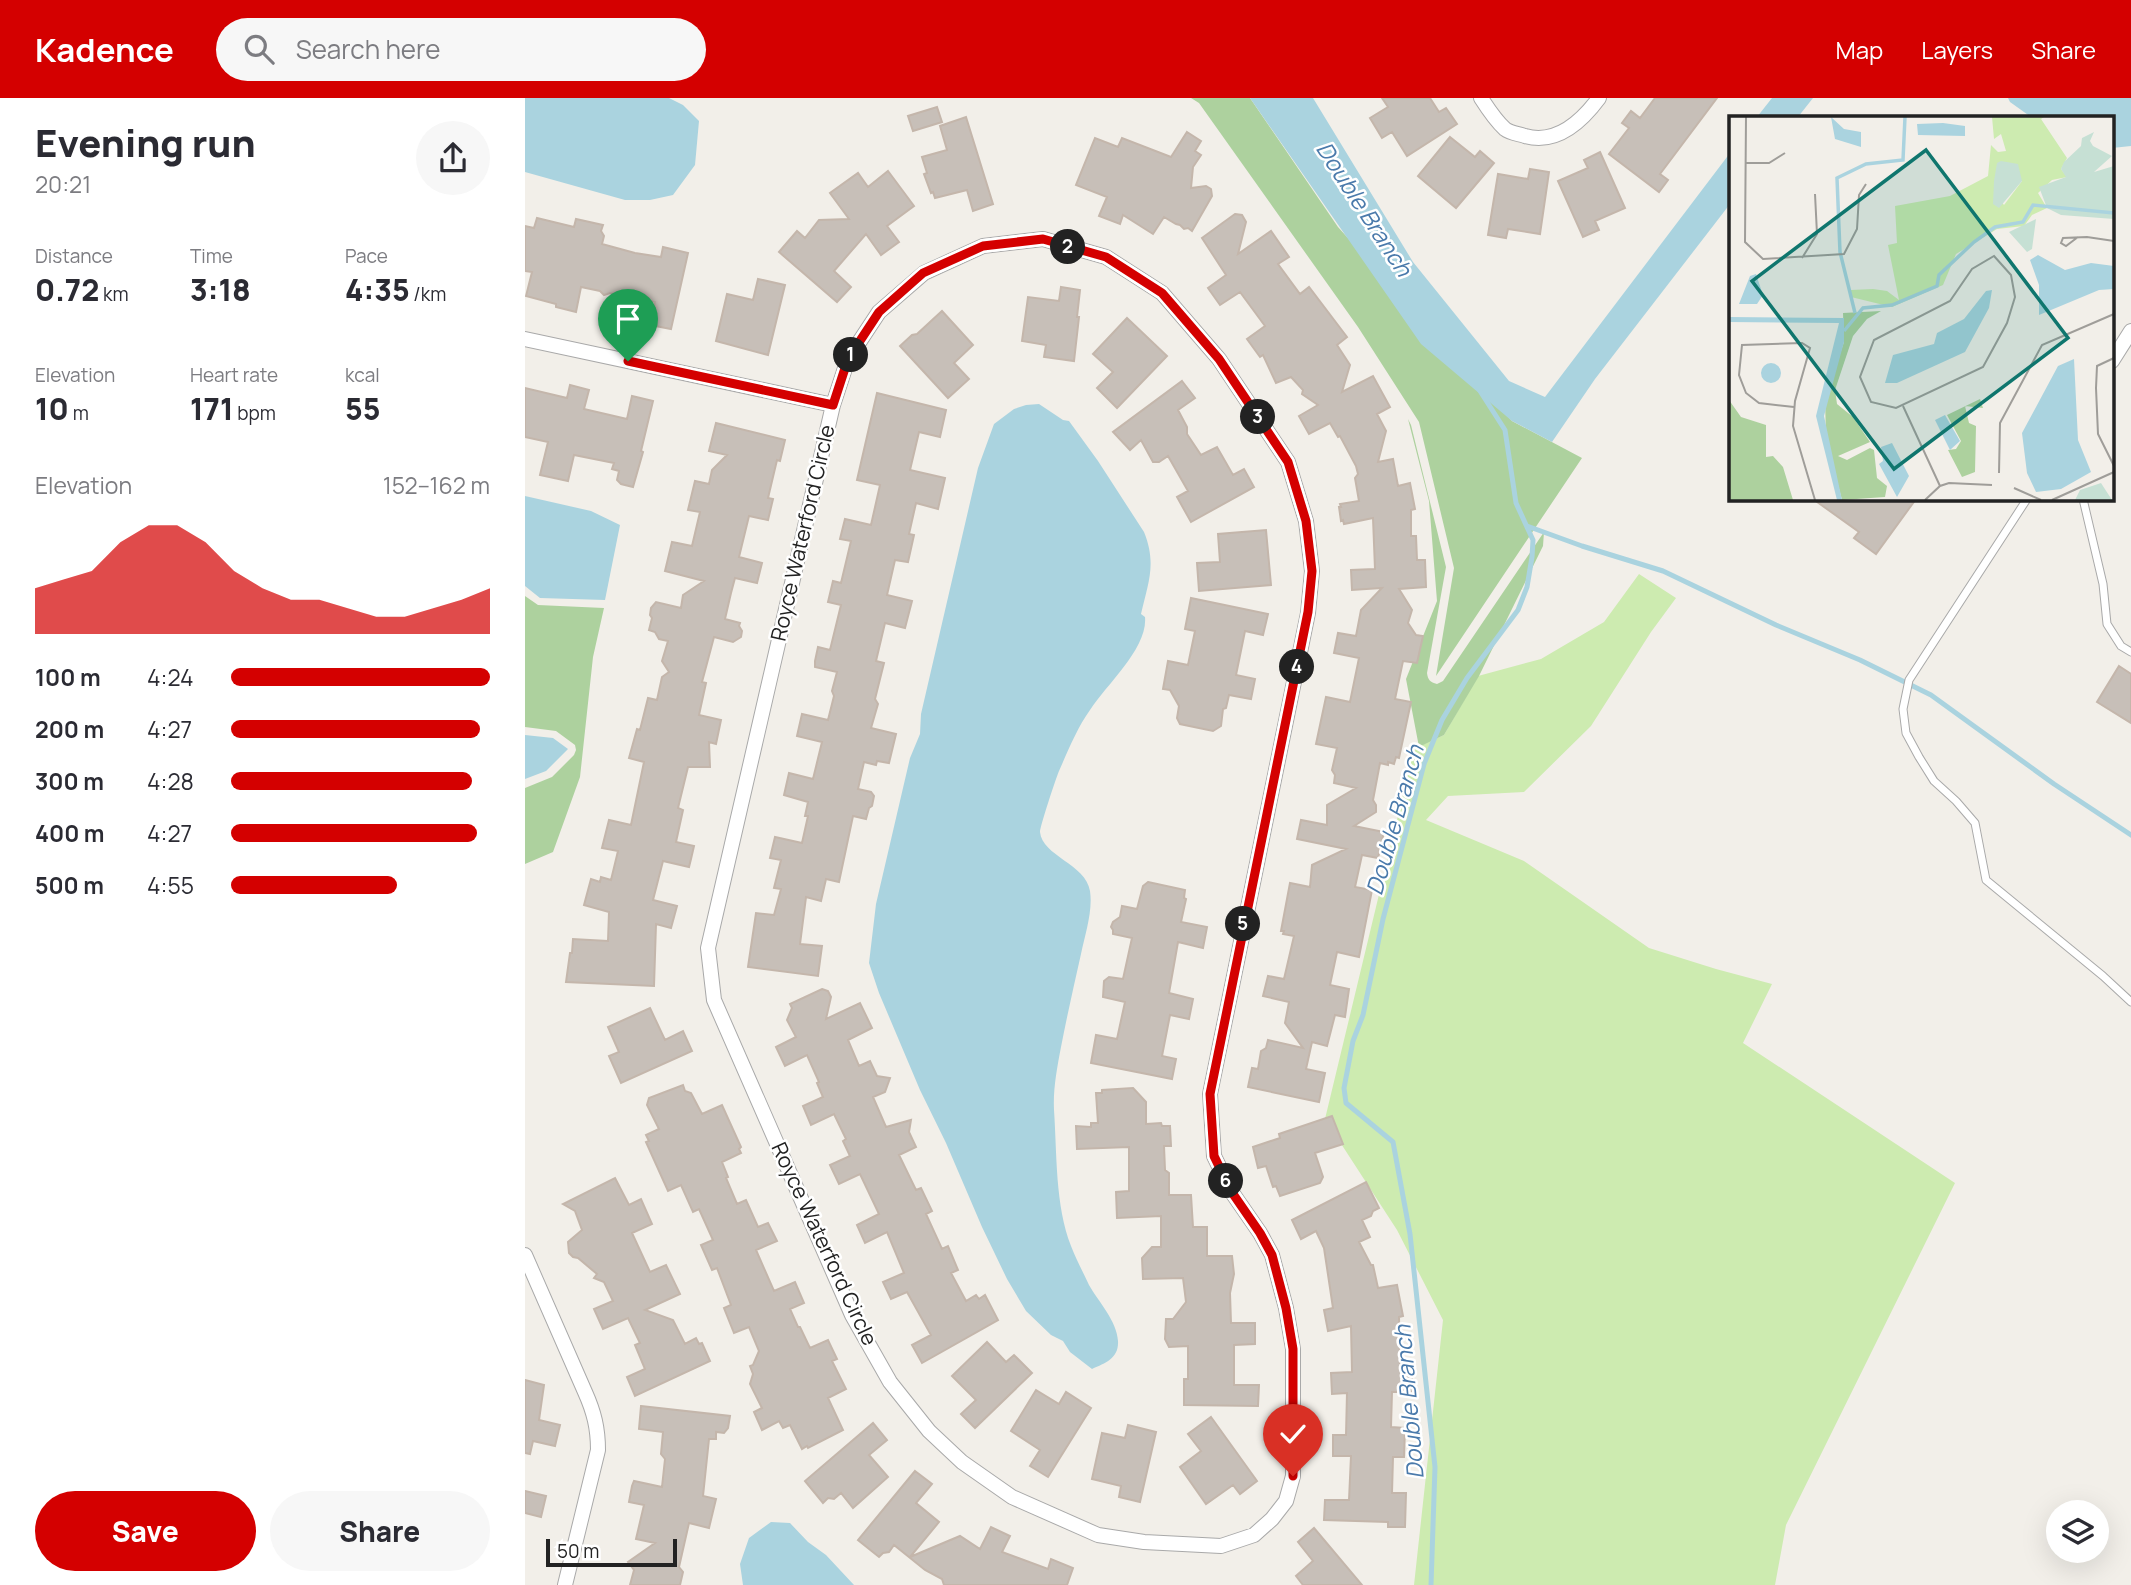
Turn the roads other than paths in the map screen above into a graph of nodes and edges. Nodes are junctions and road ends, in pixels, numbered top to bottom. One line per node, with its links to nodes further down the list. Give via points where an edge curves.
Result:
1 (1481, 98): 2 (street, via 1507,131 1532,138 1545,138 1574,126)
2 (1599, 98)
3 (2131, 331): 5 (street)
4 (525, 339): 6 (street)
5 (2113, 359)
6 (833, 405): 6 (street, Royce Waterford Circle, via 848,359 879,312 923,273 983,246 1043,239 1106,257 1162,293 1219,359 1288,462 1306,521 1312,571 1308,612 1210,1094 1214,1156 1272,1255 1293,1349 1293,1476 1286,1501 1254,1535 1221,1546 1098,1535 1012,1497 962,1462 929,1431 890,1382 852,1315 714,1000 708,948)
7 (2026, 500): 10 (lane, via 1909,680 1903,709 1906,733 1934,780 1975,823 1986,880)
8 (2083, 500): 9 (lane, via 2103,584 2107,624 2121,646)
9 (2131, 652)
10 (2131, 1002)
11 (525, 1255): 12 (street, via 598,1430 598,1450)
12 (565, 1585)

